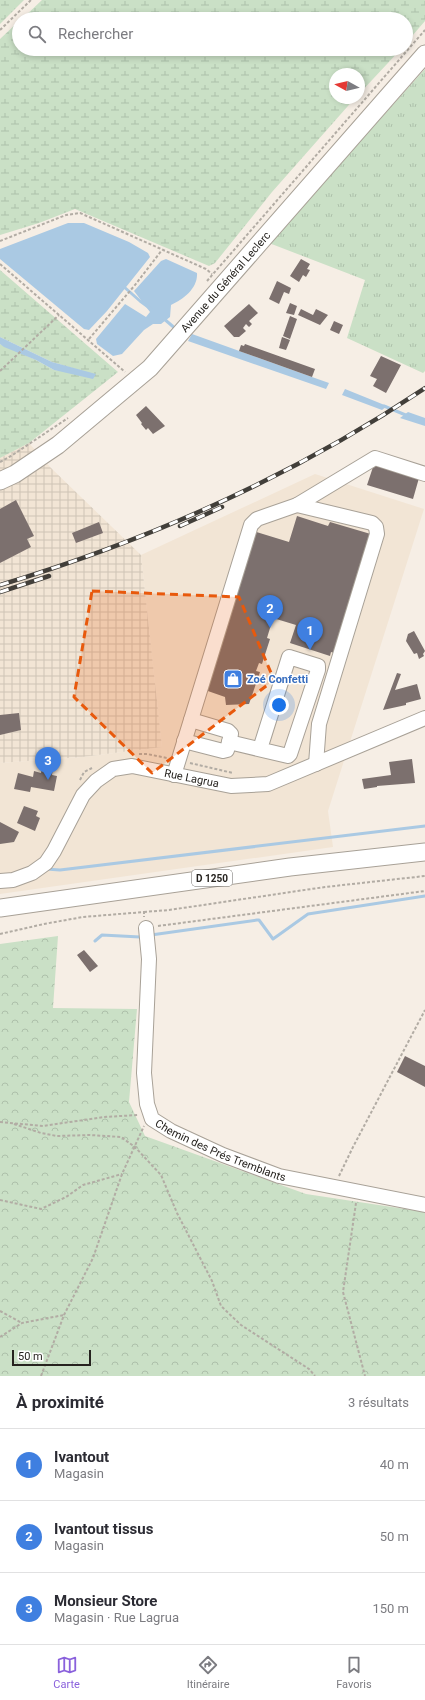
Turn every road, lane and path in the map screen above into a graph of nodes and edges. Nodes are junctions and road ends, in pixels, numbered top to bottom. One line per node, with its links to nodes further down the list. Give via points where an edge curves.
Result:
1 (31, 0): 2 (path)
2 (19, 12)
3 (12, 18): 4 (path)
4 (0, 30)
5 (425, 30): 6 (path)
6 (413, 44)
7 (425, 54): 21 (main road, Avenue du Général Leclerc, via 150,368 58,445)
8 (402, 56): 12 (path)
9 (0, 241): 10 (path, via 75,213 85,215)
10 (162, 250): 12 (path); 15 (path)
11 (1, 265): 14 (path)
12 (212, 274): 13 (path)
13 (203, 285)
14 (59, 315): 15 (path); 16 (path)
15 (89, 339): 17 (path, via 126,372)
16 (0, 372)
17 (120, 377)
18 (72, 414): 19 (path)
19 (0, 462)
20 (425, 474): 22 (street, via 375,458)
21 (0, 481)
22 (297, 504): 24 (street, via 257,519 251,525); 29 (street, via 372,523 377,534 319,724)
23 (425, 718): 29 (street, Rue Lagrua)
24 (191, 720): 25 (street); 26 (street, via 228,731 231,734)
25 (184, 741): 26 (street, via 223,752 227,750); 30 (street)
26 (229, 742): 27 (street)
27 (260, 749): 28 (street); 28 (street, via 289,657 292,657 316,664 318,670 290,754)
28 (283, 755): 31 (street)
29 (316, 764): 31 (street, Rue Lagrua)
30 (174, 775): 31 (street, Rue Lagrua, via 231,786 268,784); 34 (street, Rue Lagrua, via 132,766 113,769 83,795 46,863 32,873 13,880)
31 (286, 776)
32 (425, 852): 36 (main road, D 1250, via 290,867)
33 (425, 876): 37 (path)
34 (0, 881)
35 (425, 891): 38 (path)
36 (0, 908)
37 (144, 912): 38 (path); 39 (path, via 83,917)
38 (146, 928): 41 (street, Chemin des Prés Tremblants, via 149,959 144,1088)
39 (0, 934)
40 (425, 1010): 46 (path)
41 (150, 1114): 43 (path, via 104,1117 43,1126); 44 (path); 46 (street, Chemin des Prés Tremblants, via 158,1124 223,1155 279,1176)
42 (0, 1122): 43 (path)
43 (11, 1124): 44 (path, via 57,1136 121,1137)
44 (135, 1147): 45 (path); 55 (path, via 161,1175 177,1213 212,1281 221,1306 241,1325 309,1369)
45 (122, 1174): 48 (path, via 83,1185 41,1209); 51 (path, via 93,1258)
46 (332, 1187): 47 (street, Chemin des Prés Tremblants)
47 (358, 1192): 49 (street, Chemin des Prés Tremblants); 56 (path, via 343,1292)
48 (0, 1200)
49 (425, 1204)
50 (0, 1311): 52 (path)
51 (64, 1315): 52 (path); 54 (path)
52 (22, 1323): 53 (path)
53 (0, 1337)
54 (42, 1376)
55 (314, 1376)
56 (364, 1376)

